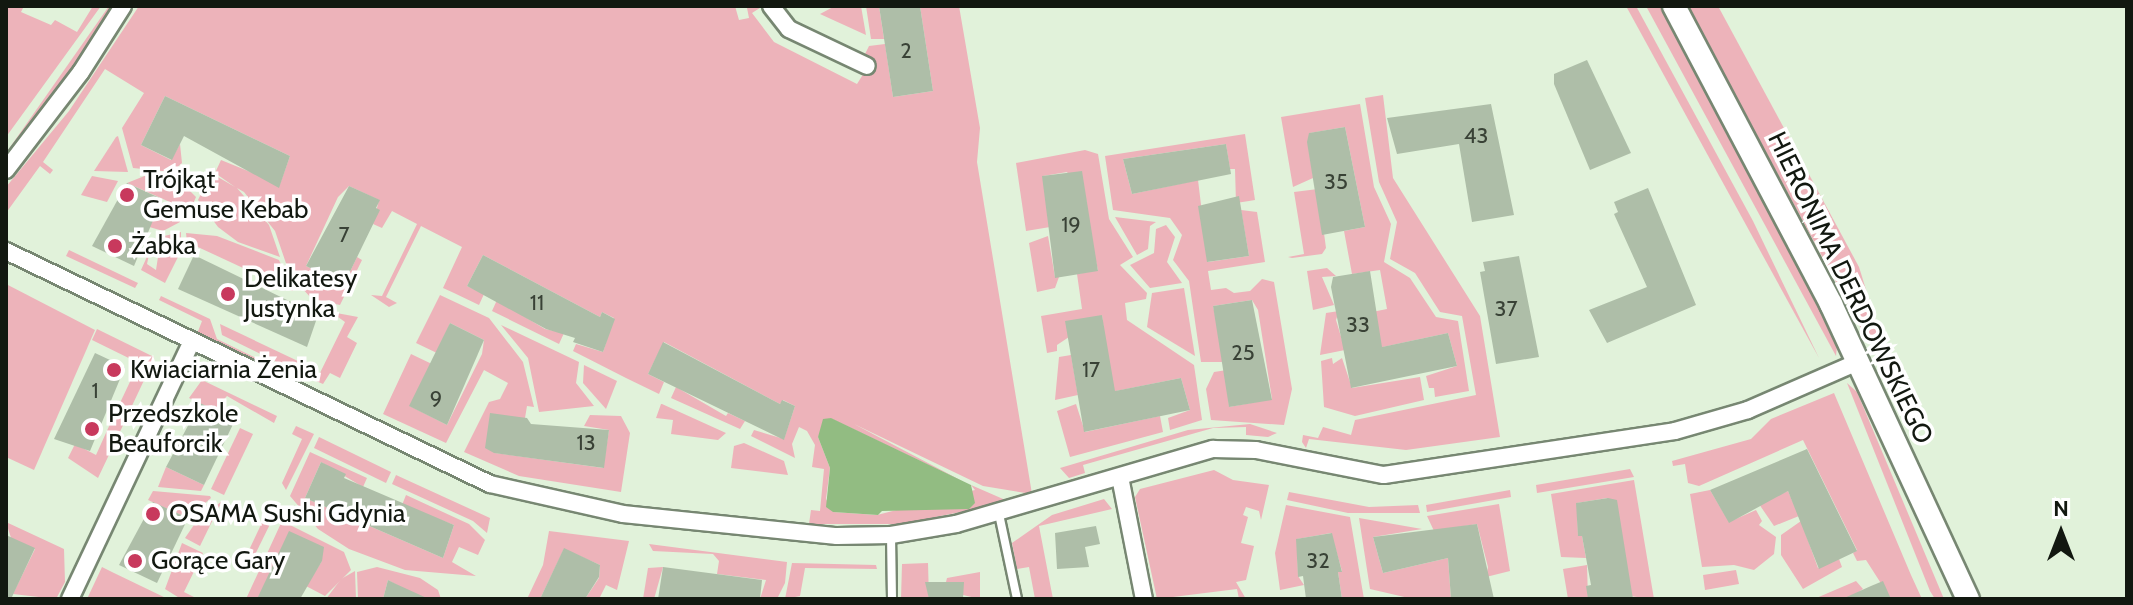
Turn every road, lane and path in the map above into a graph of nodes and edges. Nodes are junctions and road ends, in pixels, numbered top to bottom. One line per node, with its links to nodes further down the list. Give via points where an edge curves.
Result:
1 (123, 6): 5 (street, via 81,72)
2 (771, 6): 4 (street, via 789,29)
3 (1674, 6): 8 (main road, HIERONIMA DERDOWSKIEGO, via 1777,195)
4 (867, 66)
5 (6, 170)
6 (6, 251): 7 (street)
7 (192, 341): 11 (street, via 490,484 645,517 837,536); 12 (street)
8 (1858, 362): 9 (street, via 1695,426 1430,471 1348,472 1229,448); 16 (main road, HIERONIMA DERDOWSKIEGO)
9 (1120, 477): 10 (street); 15 (street)
10 (999, 514): 11 (street); 14 (lane)
11 (891, 535): 13 (lane)
12 (70, 599)
13 (892, 599)
14 (1017, 599)
15 (1144, 599)
16 (1968, 599)

